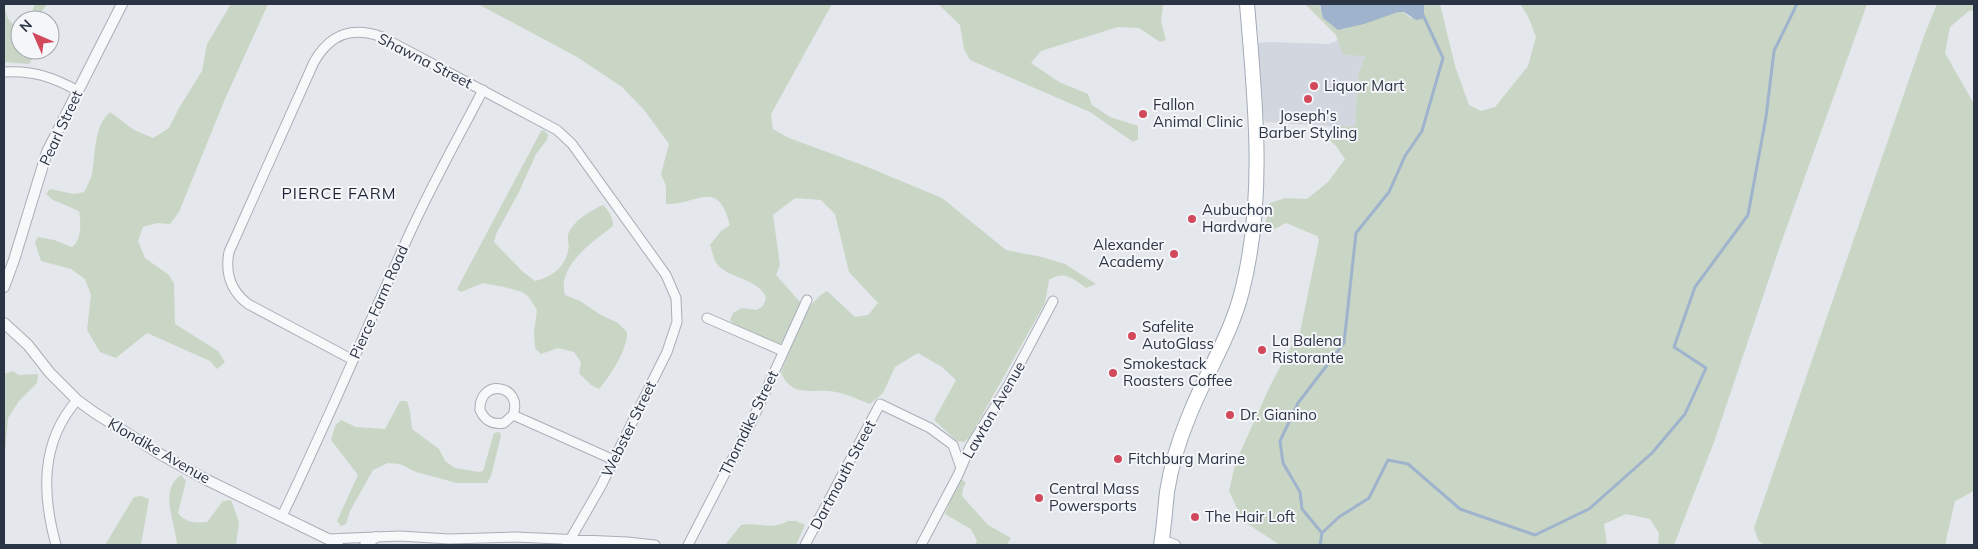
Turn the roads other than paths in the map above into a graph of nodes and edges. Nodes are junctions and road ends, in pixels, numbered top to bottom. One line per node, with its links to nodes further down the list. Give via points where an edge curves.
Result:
1 (122, 4): 5 (street, Pearl Street)
2 (1247, 4): 22 (main road, via 1257,160 1248,264 1232,323 1190,414 1177,451)
3 (4, 72): 5 (street, via 39,73)
4 (483, 90): 9 (street, Shawna Street, via 552,126 567,139 663,269 672,286); 13 (street, Pierce Farm Road, via 431,188); 13 (street, Shawna Street, via 382,37 365,32 337,37 325,46 314,62 230,252 228,273 234,290 248,304)
5 (78, 91): 6 (street, Pearl Street, via 47,152)
6 (4, 287)
7 (807, 300): 12 (street, Thorndike Street)
8 (1053, 301): 17 (street, Lawton Avenue)
9 (677, 309): 16 (street, Webster Street, via 677,322 667,352)
10 (707, 318): 12 (street)
11 (4, 323): 14 (street, Klondike Avenue)
12 (783, 351): 27 (street, Thorndike Street, via 752,421)
13 (353, 360): 18 (street, Pierce Farm Road)
14 (77, 400): 18 (street, Klondike Avenue, via 160,454); 23 (street, via 59,426 46,472 46,498)
15 (513, 415): 15 (street, via 516,404 506,390 495,388 482,398 480,410 486,420 504,423); 16 (street)
16 (614, 460): 21 (street, Webster Street)
17 (961, 468): 28 (street, Dartmouth Street, via 953,445 930,428 880,404); 29 (street, Lawton Avenue)
18 (282, 516): 20 (street, Klondike Avenue)
19 (376, 537): 20 (street); 21 (street, via 514,537); 25 (street)
20 (328, 539): 24 (street, Klondike Avenue)
21 (569, 542): 26 (street)
22 (1162, 543): 30 (street)
23 (56, 545)
24 (338, 545)
25 (365, 545)
26 (655, 545)
27 (688, 545)
28 (805, 545)
29 (921, 545)
30 (1175, 545)

